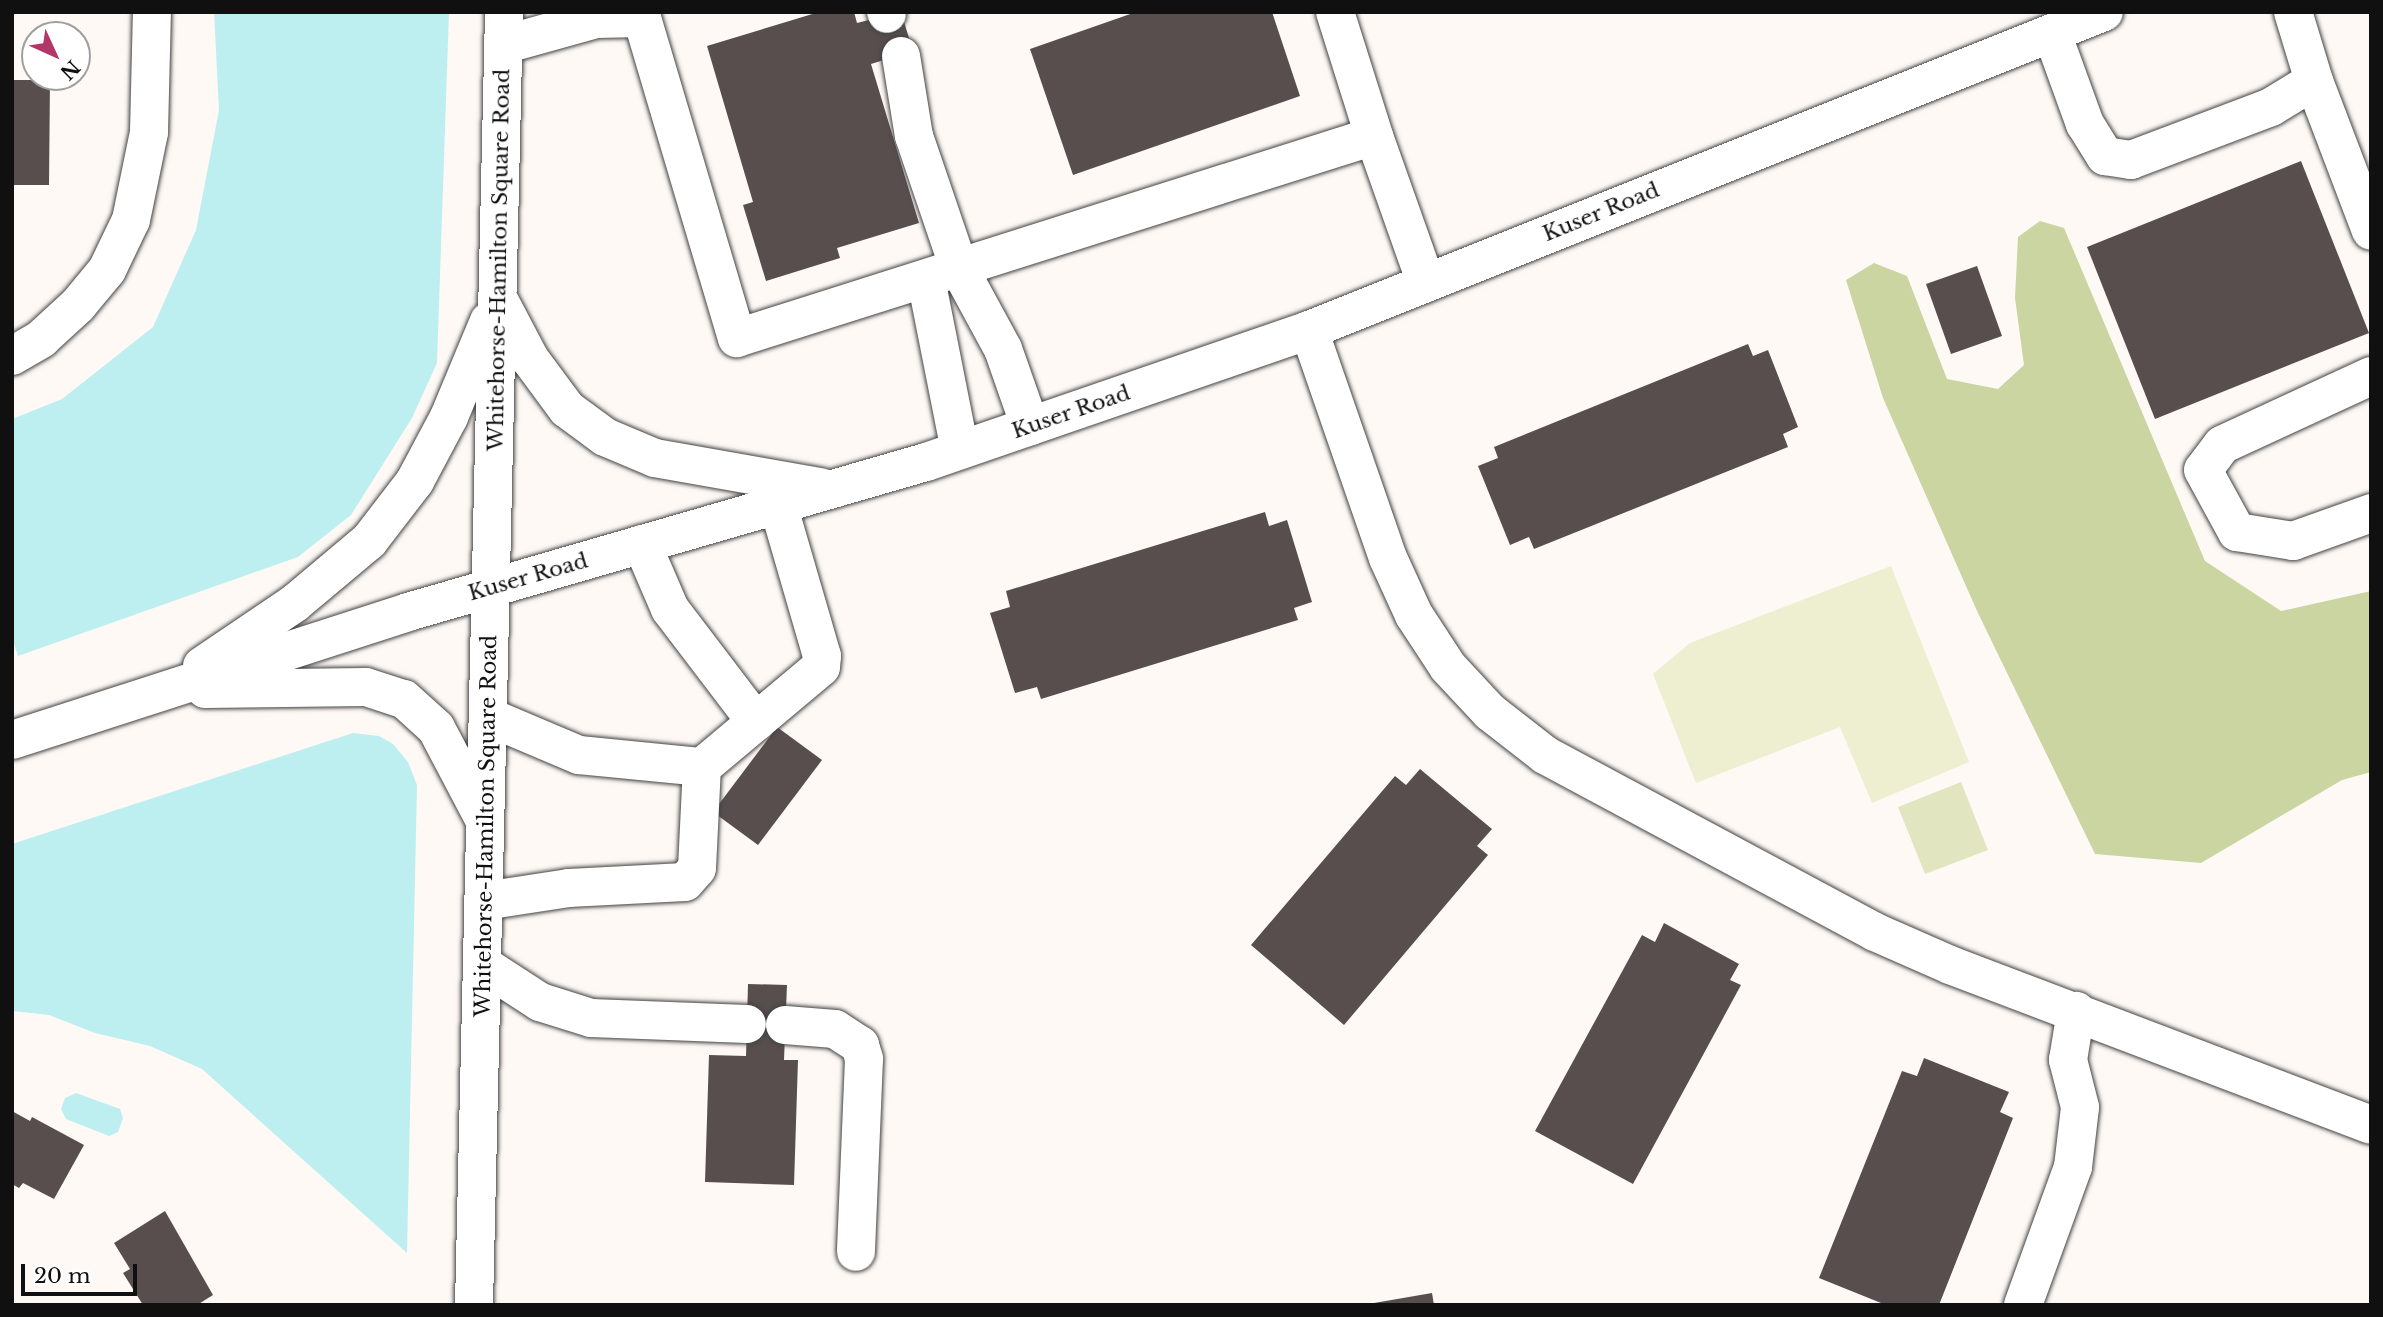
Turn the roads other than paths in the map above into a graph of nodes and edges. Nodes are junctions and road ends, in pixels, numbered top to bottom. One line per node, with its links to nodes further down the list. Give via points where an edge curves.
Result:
1 (152, 12): 16 (street, via 149,132 131,220 107,270 78,305 41,339)
2 (1335, 12): 10 (street)
3 (2104, 12): 7 (street, Kuser Road)
4 (2293, 12): 9 (street)
5 (655, 15): 6 (street); 12 (street, via 737,338)
6 (503, 28): 14 (street, Whitehorse-Hamilton Square Road)
7 (2052, 33): 9 (street, via 2085,124 2105,156 2131,160 2272,107); 13 (street, Kuser Road)
8 (901, 56): 12 (street)
9 (2314, 81): 11 (street)
10 (1374, 136): 12 (street); 13 (street)
11 (2371, 231)
12 (943, 274): 18 (street, via 1003,349); 19 (street)
13 (1426, 284): 15 (street, Kuser Road)
14 (498, 299): 20 (street, via 530,359 567,409 605,437 655,458); 24 (street, Whitehorse-Hamilton Square Road); 25 (street, via 415,481 369,541 295,603)
15 (1309, 330): 18 (street, Kuser Road); 33 (street, via 1388,558 1414,615 1448,667 1490,712 1545,755 1875,932)
16 (12, 356)
17 (2371, 376): 22 (street, via 2222,445 2203,470 2237,532 2293,541)
18 (1030, 426): 19 (street, Kuser Road)
19 (960, 450): 20 (street, Kuser Road)
20 (833, 489): 21 (street, Kuser Road)
21 (778, 505): 23 (street, Kuser Road); 27 (street, via 822,656 821,667)
22 (2371, 513)
23 (642, 544): 24 (street, Kuser Road); 27 (street, via 670,610)
24 (492, 587): 25 (street, Kuser Road); 26 (street, Whitehorse-Hamilton Square Road)
25 (168, 690): 28 (street, Kuser Road); 30 (street, via 366,687 404,699 436,727)
26 (489, 717): 29 (street, via 579,755); 30 (street, Whitehorse-Hamilton Square Road)
27 (756, 722): 29 (street)
28 (12, 740)
29 (702, 767): 31 (street, via 697,868 685,882 569,888)
30 (486, 824): 31 (street, Whitehorse-Hamilton Square Road)
31 (484, 901): 32 (street, Whitehorse-Hamilton Square Road)
32 (483, 965): 34 (street, via 540,1002 591,1018); 38 (street, Whitehorse-Hamilton Square Road)
33 (2076, 1012): 36 (street); 39 (street, via 2068,1060 2080,1107 2073,1167)
34 (747, 1024)
35 (785, 1025): 37 (street, via 835,1029 860,1045 864,1059)
36 (2371, 1125)
37 (856, 1252)
38 (474, 1305)
39 (2023, 1305)

